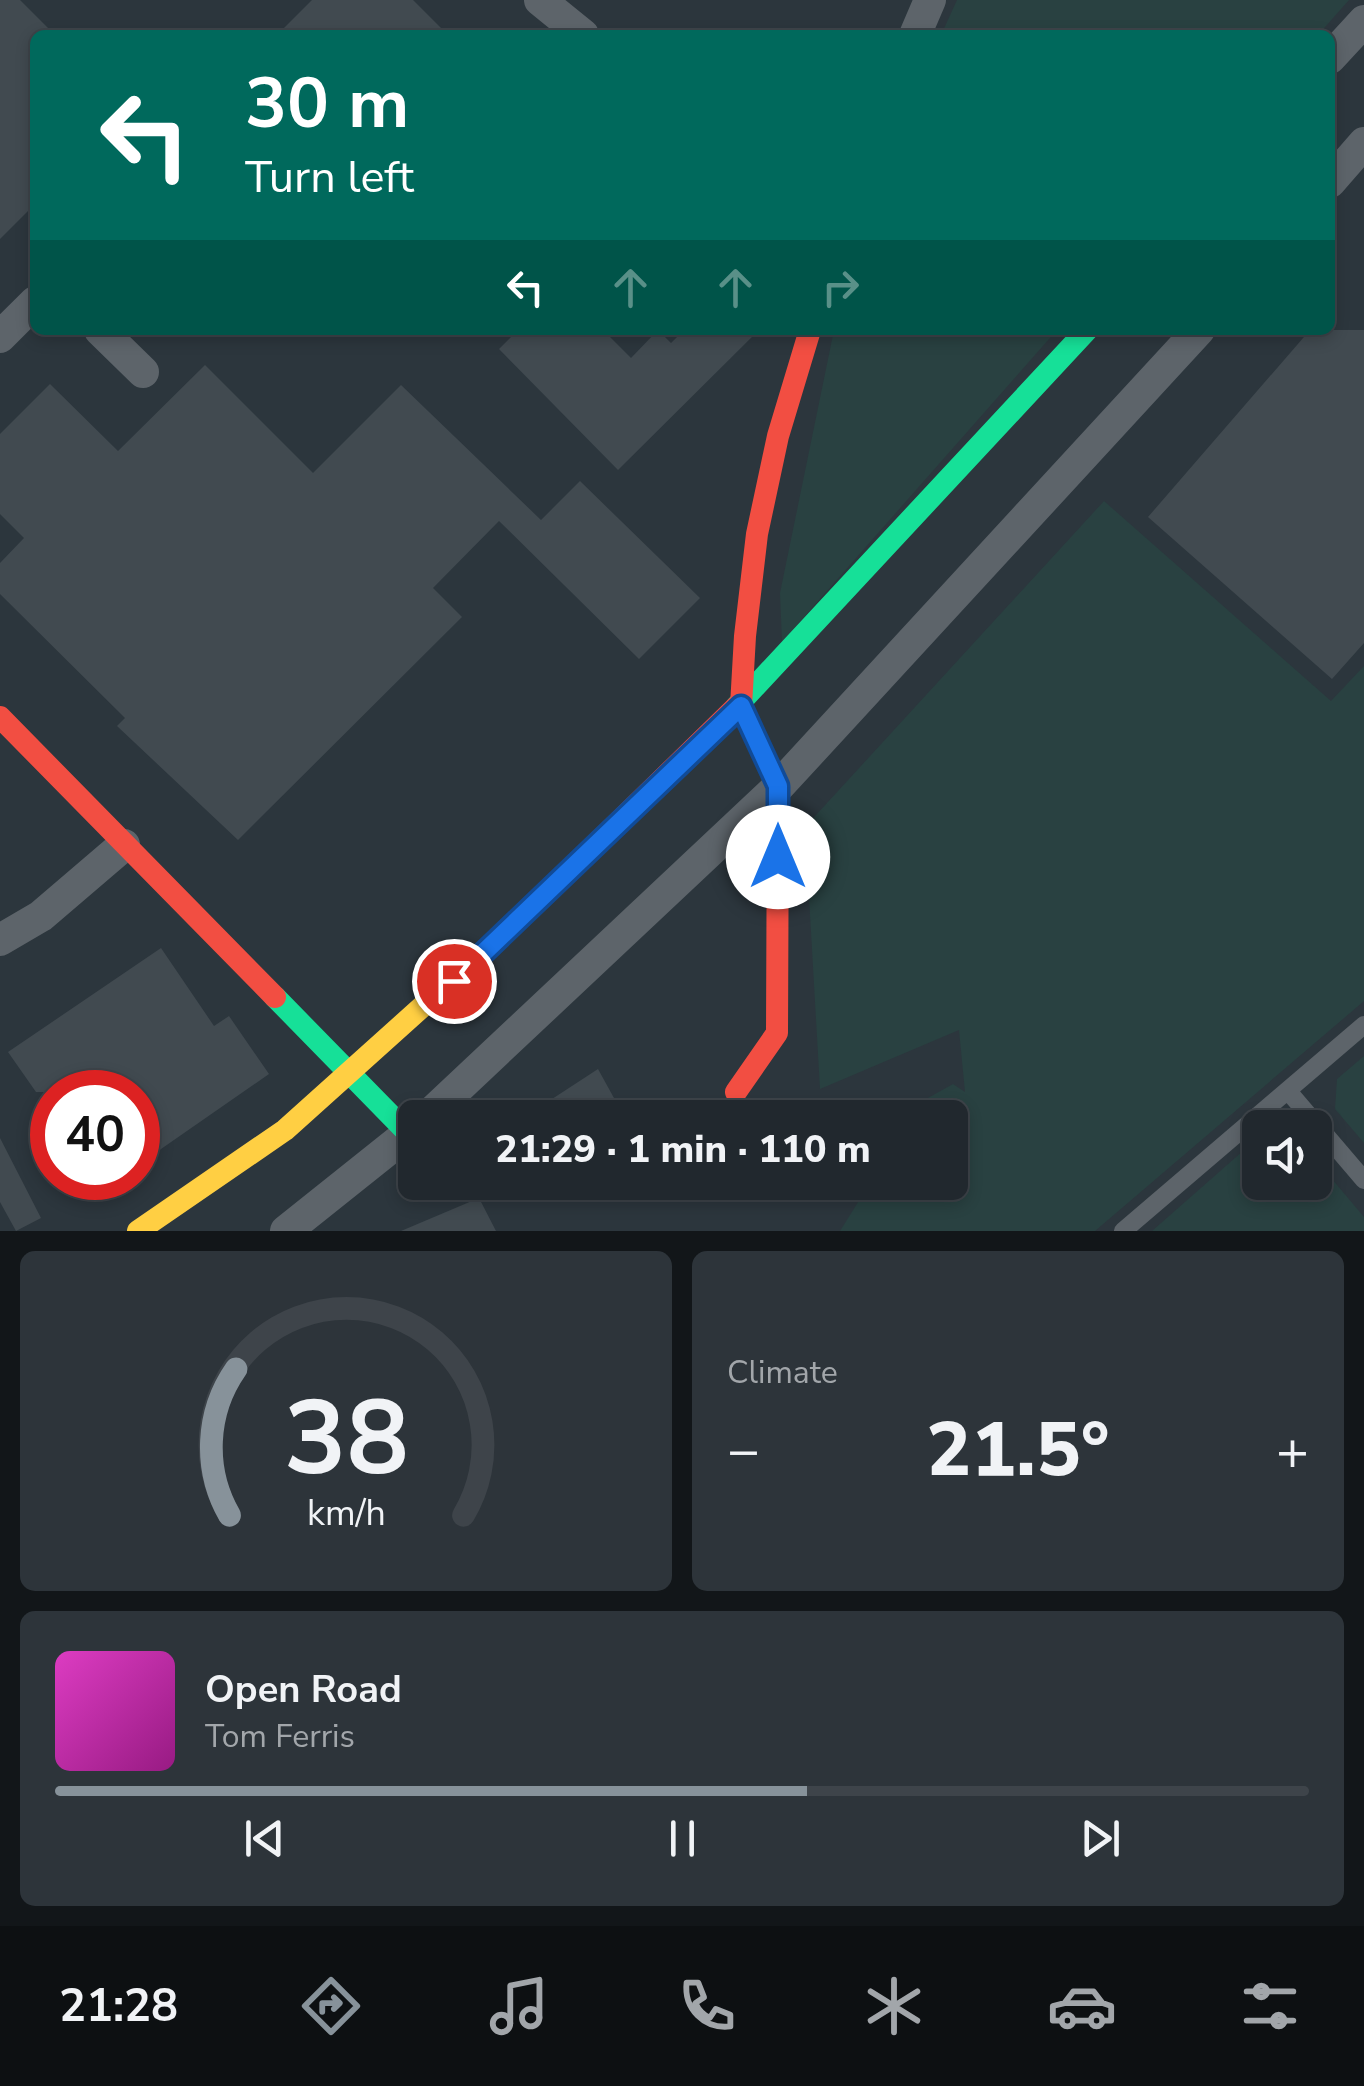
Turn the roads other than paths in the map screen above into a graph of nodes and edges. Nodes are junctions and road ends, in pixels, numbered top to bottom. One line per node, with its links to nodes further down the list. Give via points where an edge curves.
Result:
1 (540, 0): 4 (street)
2 (930, 0): 5 (street)
3 (1364, 20): 6 (street)
4 (576, 30)
5 (917, 30)
6 (1335, 52)
7 (1364, 143): 8 (street)
8 (1335, 176)
9 (30, 307): 14 (street)
10 (105, 335): 15 (street)
11 (808, 335): 16 (street, via 756,534)
12 (1083, 335): 16 (street)
13 (1194, 335): 18 (street)
14 (0, 337)
15 (142, 372)
16 (741, 706): 18 (street); 22 (street)
17 (7, 734): 19 (street)
18 (778, 786): 24 (street, via 778,1033); 25 (street)
19 (124, 845): 20 (street, via 41,916); 22 (street)
20 (0, 940)
21 (1364, 1025): 23 (lane)
22 (350, 1078): 26 (street); 29 (street, via 251,1160)
23 (1288, 1091): 28 (lane); 31 (lane)
24 (736, 1092)
25 (445, 1100)
26 (398, 1112)
27 (398, 1141): 30 (street)
28 (1364, 1180)
29 (138, 1231)
30 (286, 1231)
31 (1124, 1231)

